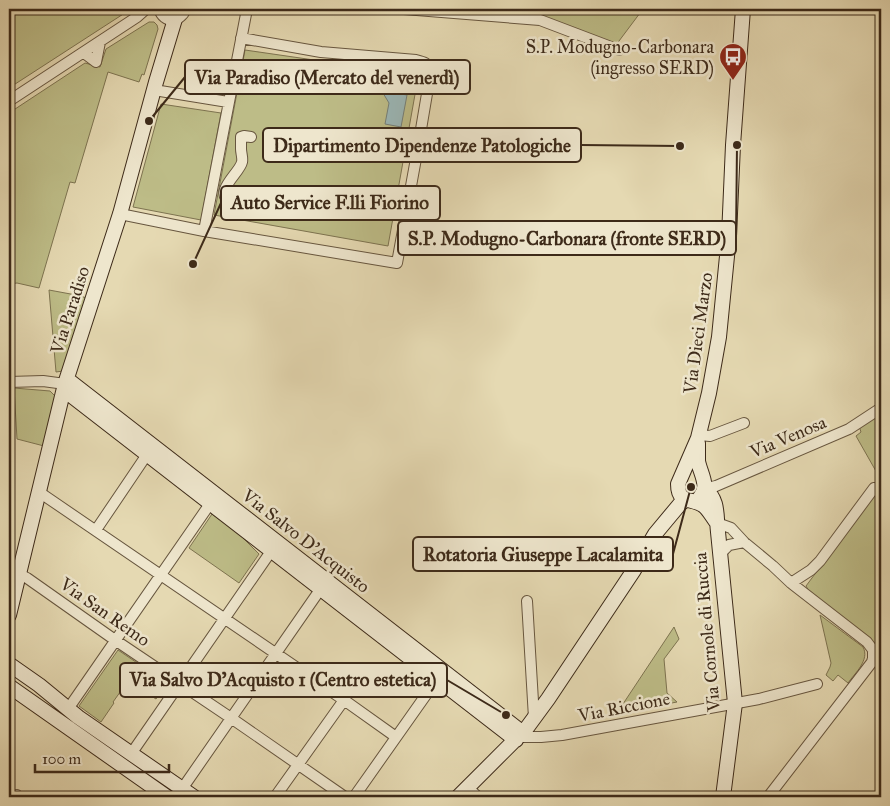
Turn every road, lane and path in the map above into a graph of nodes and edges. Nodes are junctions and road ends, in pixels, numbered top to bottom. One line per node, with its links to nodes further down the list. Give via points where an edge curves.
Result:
1 (146, 9): 7 (street)
2 (186, 9): 8 (street)
3 (247, 9): 9 (street)
4 (404, 9): 10 (street, via 540,20)
5 (743, 9): 22 (street, Via Dieci Marzo, via 725,283 715,361)
6 (160, 12): 7 (street); 8 (street)
7 (137, 18): 12 (street)
8 (175, 20): 11 (street, Via Paradiso)
9 (241, 38): 13 (street); 17 (street, via 321,52 416,60 429,64 431,70 418,153 397,263)
10 (619, 50)
11 (154, 90): 13 (street); 16 (street, Via Paradiso)
12 (9, 101)
13 (228, 102): 17 (street)
14 (251, 136): 15 (street, via 242,137 242,161 228,183 225,197 232,202)
15 (280, 210)
16 (120, 214): 17 (street); 19 (street, Via Paradiso)
17 (204, 231)
18 (9, 382): 19 (street)
19 (66, 384): 23 (street, Via Salvo D'Acquisto); 27 (street, Via Paradiso)
20 (881, 408): 25 (street, Via Venosa, via 849,429 716,486)
21 (744, 423): 22 (street, via 710,436)
22 (698, 437): 24 (street, Via Dieci Marzo); 25 (street, Via Cornole di Ruccia, via 698,461)
23 (150, 450): 28 (street, Via Salvo D'Acquisto); 31 (street)
24 (679, 482): 25 (street, via 690,474 698,475); 29 (street, via 679,494); 32 (street, Via Dieci Marzo, via 658,523)
25 (704, 484): 29 (street, via 704,494); 30 (street, Via Cornole di Ruccia, via 715,502)
26 (874, 488): 38 (street, via 820,561)
27 (39, 492): 31 (street); 36 (street, Via Paradiso)
28 (213, 499): 34 (street, Via Salvo D'Acquisto); 37 (street)
29 (689, 501): 30 (street, via 703,505); 32 (street, Via Dieci Marzo, via 680,504)
30 (717, 528): 33 (street, via 731,528); 35 (street, Via Cornole di Ruccia)
31 (96, 530): 37 (street)
32 (656, 534): 55 (street, Via Dieci Marzo)
33 (744, 542): 35 (street, via 729,545); 38 (street)
34 (274, 547): 39 (street, Via Salvo D'Acquisto); 42 (street)
35 (720, 554): 52 (street, Via Cornole di Ruccia)
36 (19, 574): 41 (street, Via Paradiso); 43 (street, Via San Remo)
37 (160, 576): 42 (street); 43 (street)
38 (791, 583): 45 (street, via 867,642)
39 (323, 585): 44 (street); 47 (street, Via Salvo D'Acquisto)
40 (527, 601): 55 (street)
41 (9, 615)
42 (224, 619): 44 (street); 48 (street)
43 (115, 640): 48 (street, Via San Remo); 53 (street)
44 (275, 654): 51 (street); 54 (street)
45 (877, 659): 67 (street)
46 (9, 664): 53 (street)
47 (440, 675): 56 (street); 57 (street, Via Salvo D'Acquisto)
48 (180, 683): 54 (street, Via San Remo); 58 (street)
49 (817, 684): 52 (street, Via Riccione)
50 (9, 686): 62 (street)
51 (344, 700): 56 (street); 59 (street)
52 (735, 703): 57 (street, Via Riccione, via 562,735); 66 (street, Via Cornole di Ruccia)
53 (68, 708): 58 (street)
54 (231, 718): 59 (street, Via San Remo); 60 (street)
55 (534, 718): 57 (street, Via Dieci Marzo)
56 (396, 737): 65 (street)
57 (519, 737): 61 (street, Via Dieci Marzo)
58 (131, 754): 60 (street)
59 (297, 765): 63 (street); 64 (street, Via San Remo)
60 (188, 793)
61 (468, 794)
62 (167, 797)
63 (275, 797)
64 (344, 797)
65 (354, 797)
66 (724, 797)
67 (768, 797)

